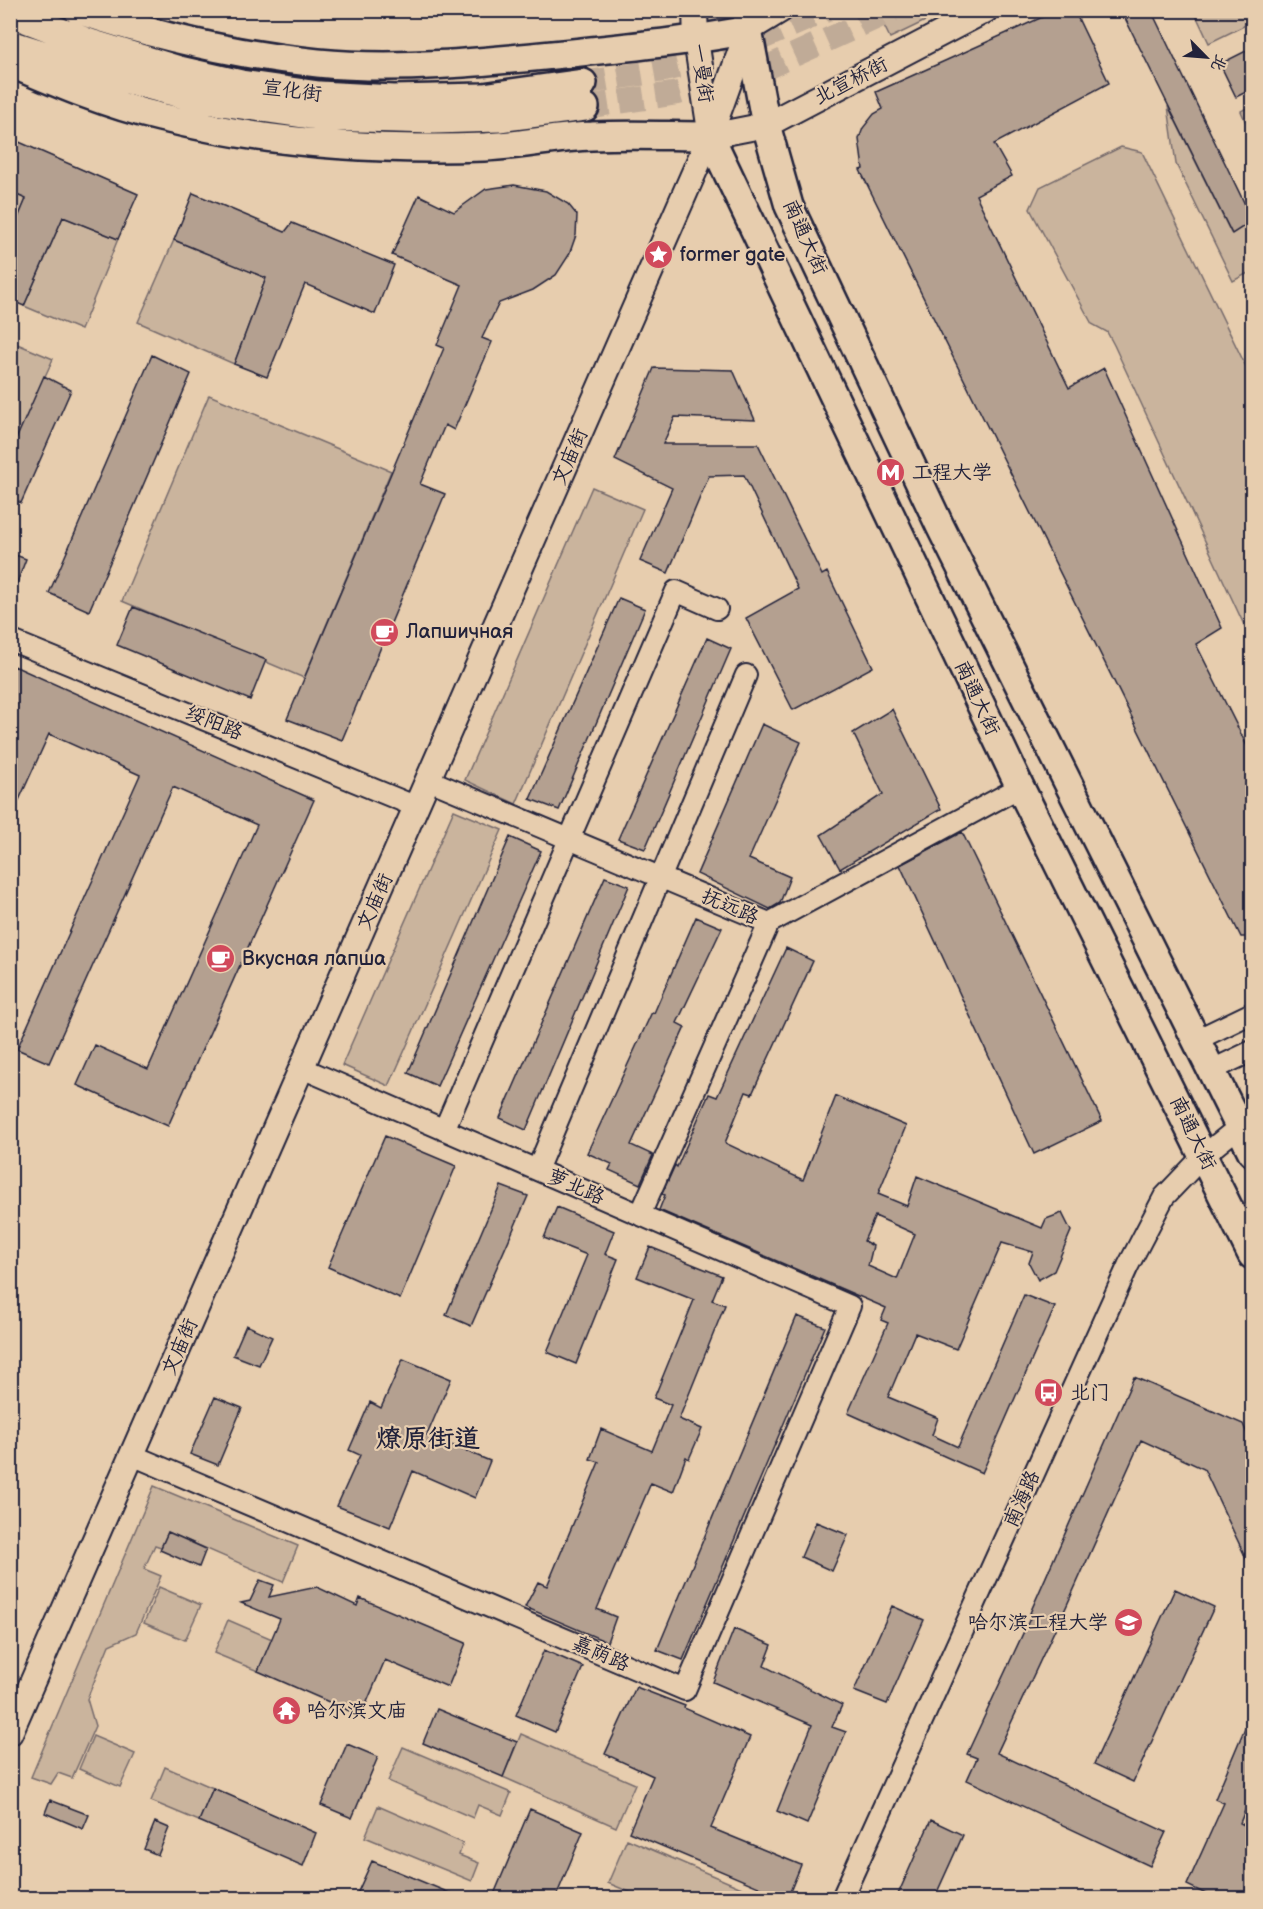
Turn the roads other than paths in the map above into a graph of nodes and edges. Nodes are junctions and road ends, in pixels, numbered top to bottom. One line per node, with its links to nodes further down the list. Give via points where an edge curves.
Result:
1 (695, 10): 7 (main road, 一曼街)
2 (781, 10): 6 (main road)
3 (986, 10): 10 (main road, 北宣桥街)
4 (92, 13): 7 (highway, via 171,36 319,63 480,63)
5 (10, 14): 8 (highway, 宣化街, via 179,70 241,84 319,95 394,99 584,95 488,118 324,117 200,99)
6 (747, 20): 7 (highway); 10 (highway); 11 (main road, 文庙街)
7 (696, 40): 11 (main road, 一曼街)
8 (10, 44)
9 (10, 64): 11 (highway, via 158,117 301,142 486,147 592,136)
10 (766, 125): 11 (main road, 北宣桥街); 22 (highway, 南通大街, via 789,206 809,249 945,536)
11 (710, 136): 15 (main road, 文庙街); 16 (highway, 南通大街)
12 (717, 609): 18 (street, via 676,591)
13 (10, 640): 17 (street, 绥阳路)
14 (746, 675): 19 (street)
15 (429, 780): 17 (main road, 文庙街); 18 (street, 抚远路)
16 (1020, 787): 20 (street, 抚远路); 29 (highway, 南通大街)
17 (417, 807): 24 (main road, 文庙街)
18 (570, 839): 19 (street, 抚远路); 27 (street)
19 (662, 877): 20 (street, 抚远路); 30 (street)
20 (769, 923): 31 (street)
21 (1252, 1013): 22 (street)
22 (1196, 1040): 25 (highway, 南通大街)
23 (1252, 1051): 25 (street)
24 (302, 1068): 27 (street, 萝北路); 34 (main road, 文庙街)
25 (1212, 1070): 26 (highway, 南通大街)
26 (1240, 1126): 28 (highway, 南通大街); 29 (street, 南海路)
27 (444, 1130): 30 (street, 萝北路)
28 (1252, 1152)
29 (1204, 1155): 32 (highway, 南通大街); 36 (street, 南海路, via 1164,1197 1128,1266)
30 (537, 1170): 31 (street, 萝北路)
31 (640, 1215): 33 (street, 萝北路)
32 (1252, 1255)
33 (850, 1306): 34 (street, 嘉荫路, via 685,1690)
34 (132, 1455): 35 (main road, 文庙街)
35 (10, 1733)
36 (842, 1899)

